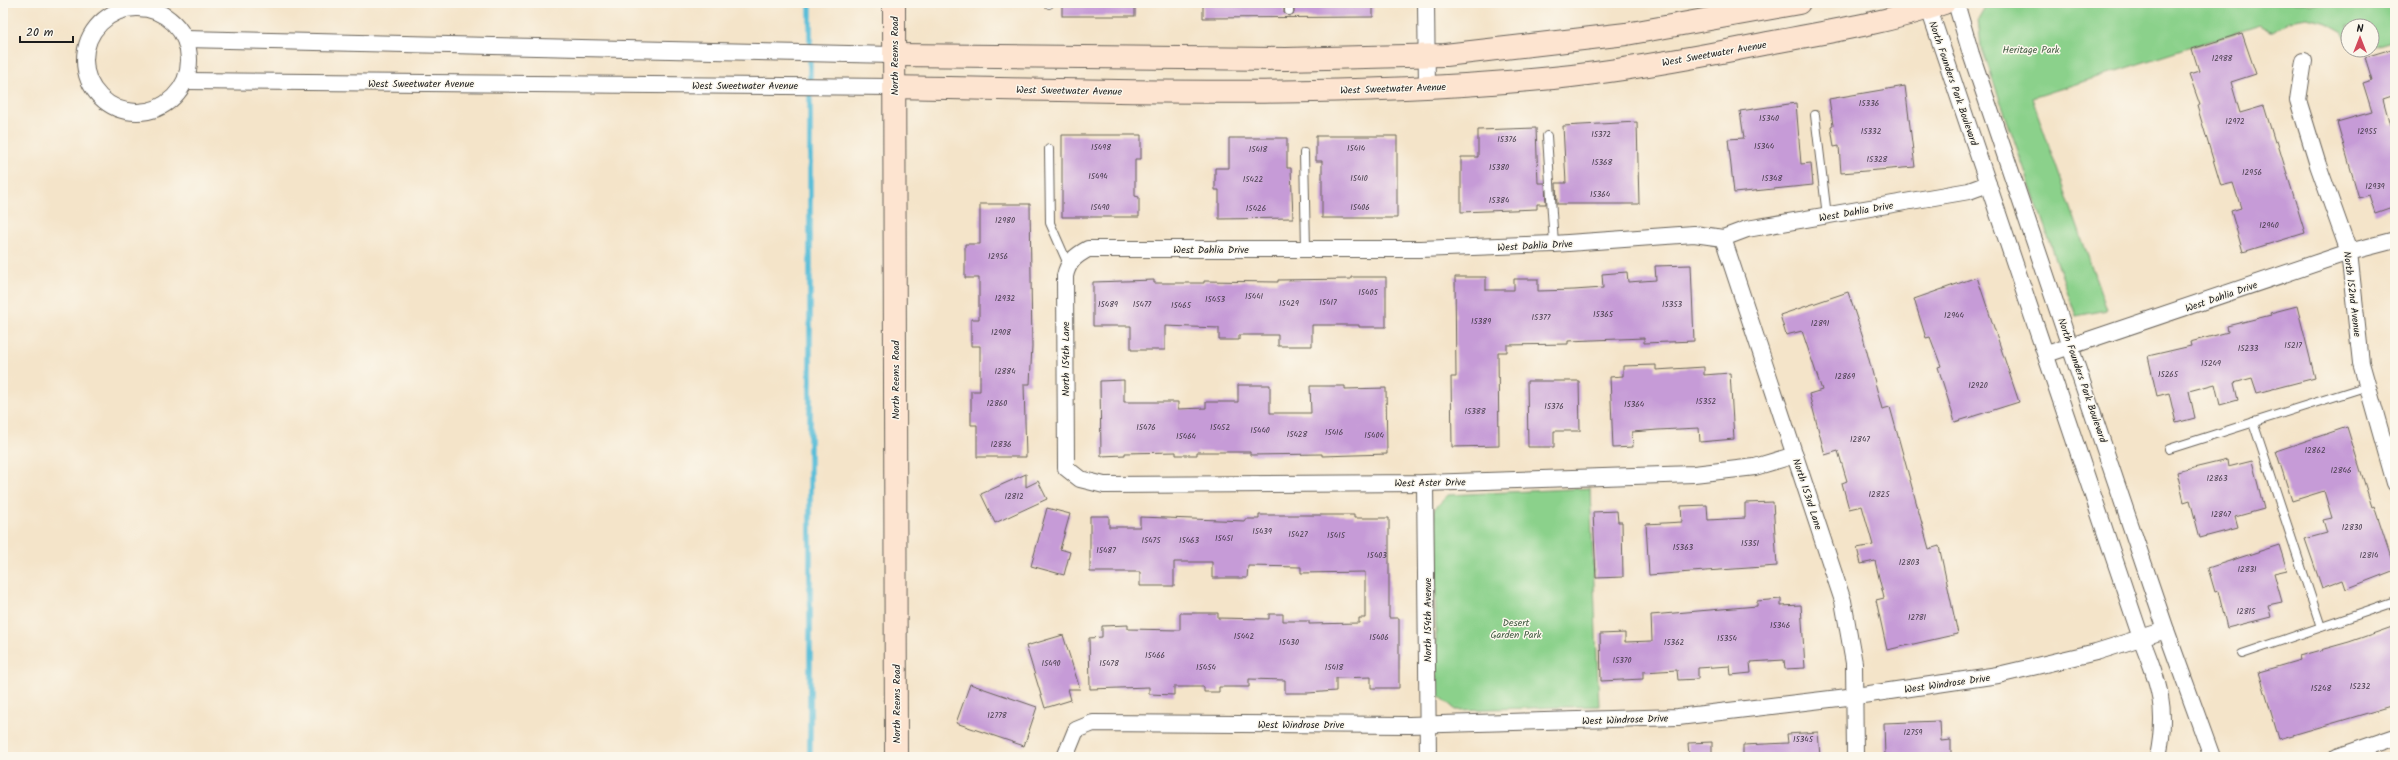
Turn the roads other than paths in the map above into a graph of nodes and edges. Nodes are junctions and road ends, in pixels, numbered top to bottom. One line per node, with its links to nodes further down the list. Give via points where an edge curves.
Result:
1 (894, 3): 9 (street, North Reems Road)
2 (1426, 3): 10 (street)
3 (1799, 3): 10 (street, via 1626,34)
4 (1956, 3): 27 (street, North Founders Park Boulevard)
5 (1933, 5): 13 (street, West Sweetwater Avenue, via 1827,32 1690,59 1557,78); 19 (street, North Founders Park Boulevard)
6 (124, 7): 7 (street); 12 (street, via 101,23 91,36 86,52 86,68 91,84 101,98 116,108 134,112 151,111 168,103)
7 (152, 7): 8 (street, via 176,25)
8 (185, 39): 9 (street); 12 (street, via 190,56)
9 (894, 55): 10 (street, via 1278,59); 14 (street, North Reems Road)
10 (1426, 56): 13 (street)
11 (2304, 61): 25 (street, North 152nd Avenue, via 2298,100)
12 (186, 81): 14 (street, West Sweetwater Avenue)
13 (1427, 87): 14 (street, West Sweetwater Avenue, via 1280,92)
14 (894, 88): 44 (street, North Reems Road)
15 (1815, 115): 20 (lane)
16 (1547, 136): 23 (lane)
17 (1049, 149): 26 (lane, via 1050,223)
18 (1304, 153): 24 (lane)
19 (1988, 184): 20 (street, West Dahlia Drive, via 1970,191); 28 (street, North Founders Park Boulevard)
20 (1827, 216): 21 (street, West Dahlia Drive, via 1747,228)
21 (1722, 238): 23 (street, West Dahlia Drive, via 1694,234); 32 (street, North 153rd Lane)
22 (2395, 240): 25 (street, West Dahlia Drive)
23 (1554, 244): 24 (street, West Dahlia Drive, via 1420,249)
24 (1306, 249): 26 (street, West Dahlia Drive, via 1088,249)
25 (2349, 252): 27 (street, West Dahlia Drive); 29 (street, North 152nd Avenue, via 2361,363)
26 (1072, 259): 33 (street, North 154th Lane, via 1064,276)
27 (2071, 346): 28 (street, West Dahlia Drive); 38 (street, North Founders Park Boulevard)
28 (2047, 354): 39 (street, North Founders Park Boulevard)
29 (2368, 386): 30 (lane); 34 (street, North 152nd Avenue)
30 (2253, 422): 31 (lane); 37 (lane)
31 (2169, 449)
32 (1795, 455): 35 (street, West Aster Drive, via 1755,467 1694,474); 41 (street, North 153rd Lane, via 1843,601 1854,664)
33 (1066, 468): 35 (street, West Aster Drive, via 1080,479 1104,485)
34 (2395, 481)
35 (1425, 483): 42 (street, North 154th Avenue)
36 (2395, 602): 37 (lane)
37 (2321, 627): 40 (lane)
38 (2166, 630): 39 (street, West Windrose Drive); 49 (street, North Founders Park Boulevard)
39 (2141, 638): 41 (street, West Windrose Drive, via 2096,652 1998,675); 48 (street, North Founders Park Boulevard, via 2159,684 2162,701)
40 (2242, 654)
41 (1856, 696): 42 (street, West Windrose Drive, via 1678,717); 47 (street, North 153rd Lane)
42 (1428, 724): 45 (street, West Windrose Drive, via 1093,723 1076,730); 46 (street, North 154th Avenue)
43 (2395, 737): 50 (street)
44 (896, 757)
45 (1064, 757)
46 (1428, 757)
47 (1855, 757)
48 (2158, 757)
49 (2212, 757)
50 (2337, 757)

